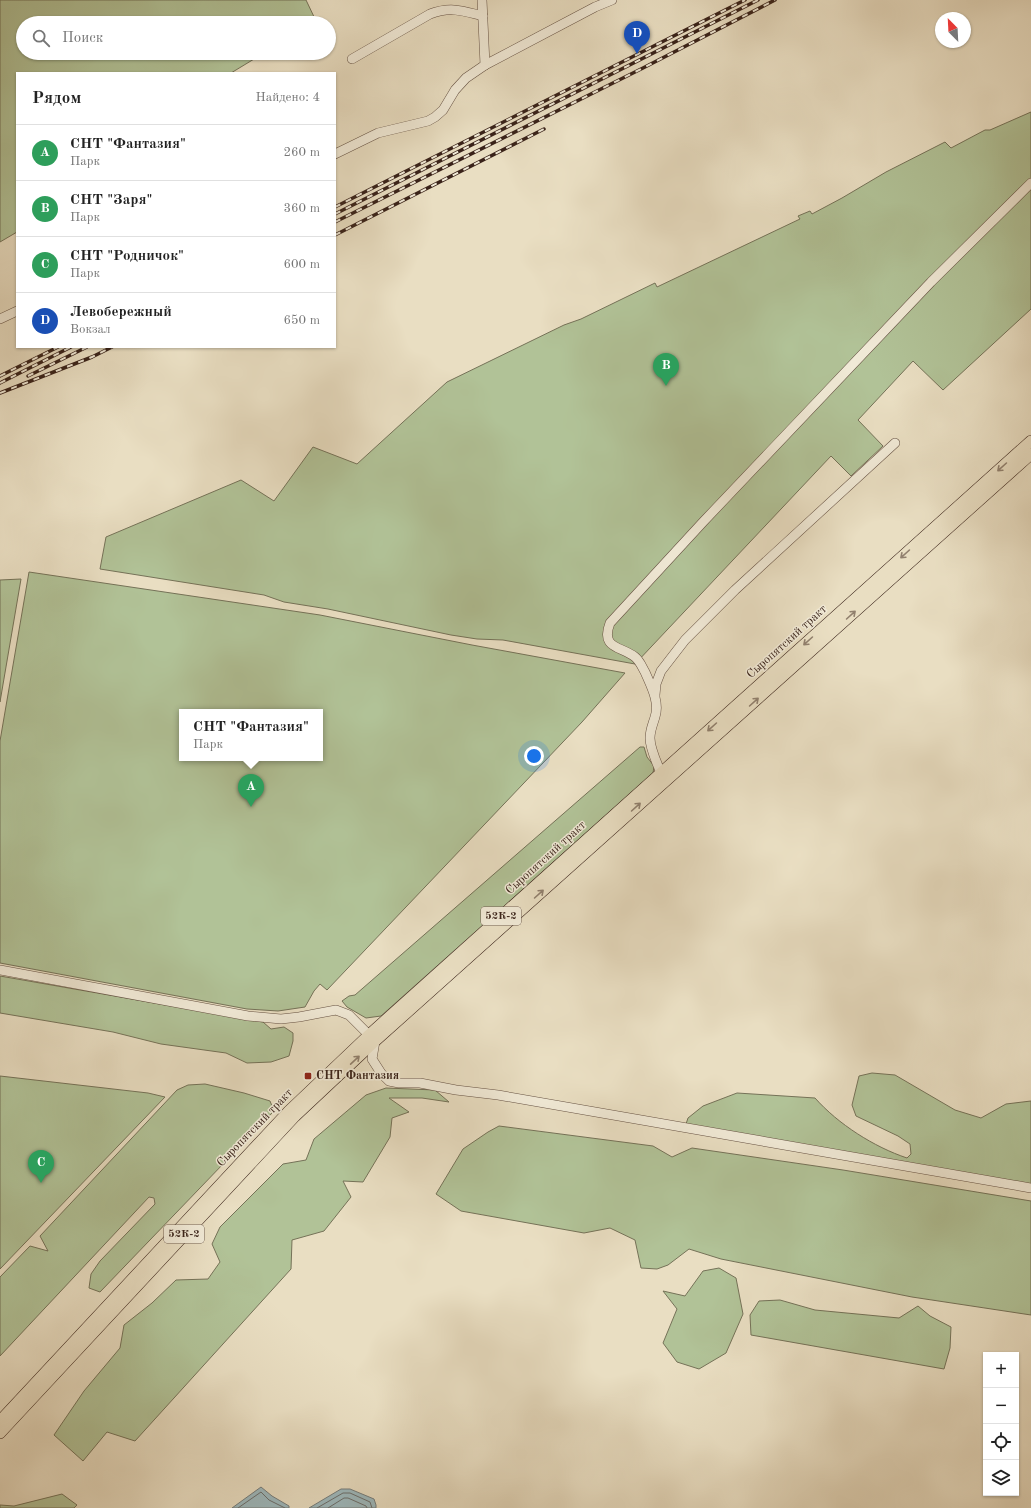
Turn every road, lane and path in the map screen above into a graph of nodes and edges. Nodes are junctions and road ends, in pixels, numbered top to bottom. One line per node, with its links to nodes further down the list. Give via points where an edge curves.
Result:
1 (482, 0): 3 (street)
2 (612, 0): 5 (street)
3 (483, 16): 4 (street, via 454,8 440,10); 5 (street)
4 (352, 59)
5 (485, 65): 6 (street, via 466,78 435,117 378,133)
6 (336, 154)
7 (1031, 183): 13 (street, via 931,282 610,623 607,630 608,638 619,650 635,657 641,663)
8 (16, 311): 9 (street)
9 (0, 319)
10 (1031, 441): 14 (main road, Сыропятский тракт / 52К-2, one-way to 14)
11 (895, 443): 13 (street, via 735,590 685,640 661,671)
12 (1031, 454): 16 (main road, Сыропятский тракт / 52К-2, one-way to 12)
13 (655, 696): 14 (street, via 657,709 650,739)
14 (660, 773): 16 (main road, Сыропятский тракт / 52К-2)
15 (0, 970): 16 (street, via 248,1016 281,1019 336,1010 349,1015)
16 (372, 1038): 17 (street, via 372,1059 389,1081 420,1083); 18 (main road, Сыропятский тракт / 52К-2, via 289,1111); 19 (main road, Сыропятский тракт / 52К-2, one-way to 16, via 295,1116)
17 (1031, 1188)
18 (0, 1420)
19 (0, 1433)

